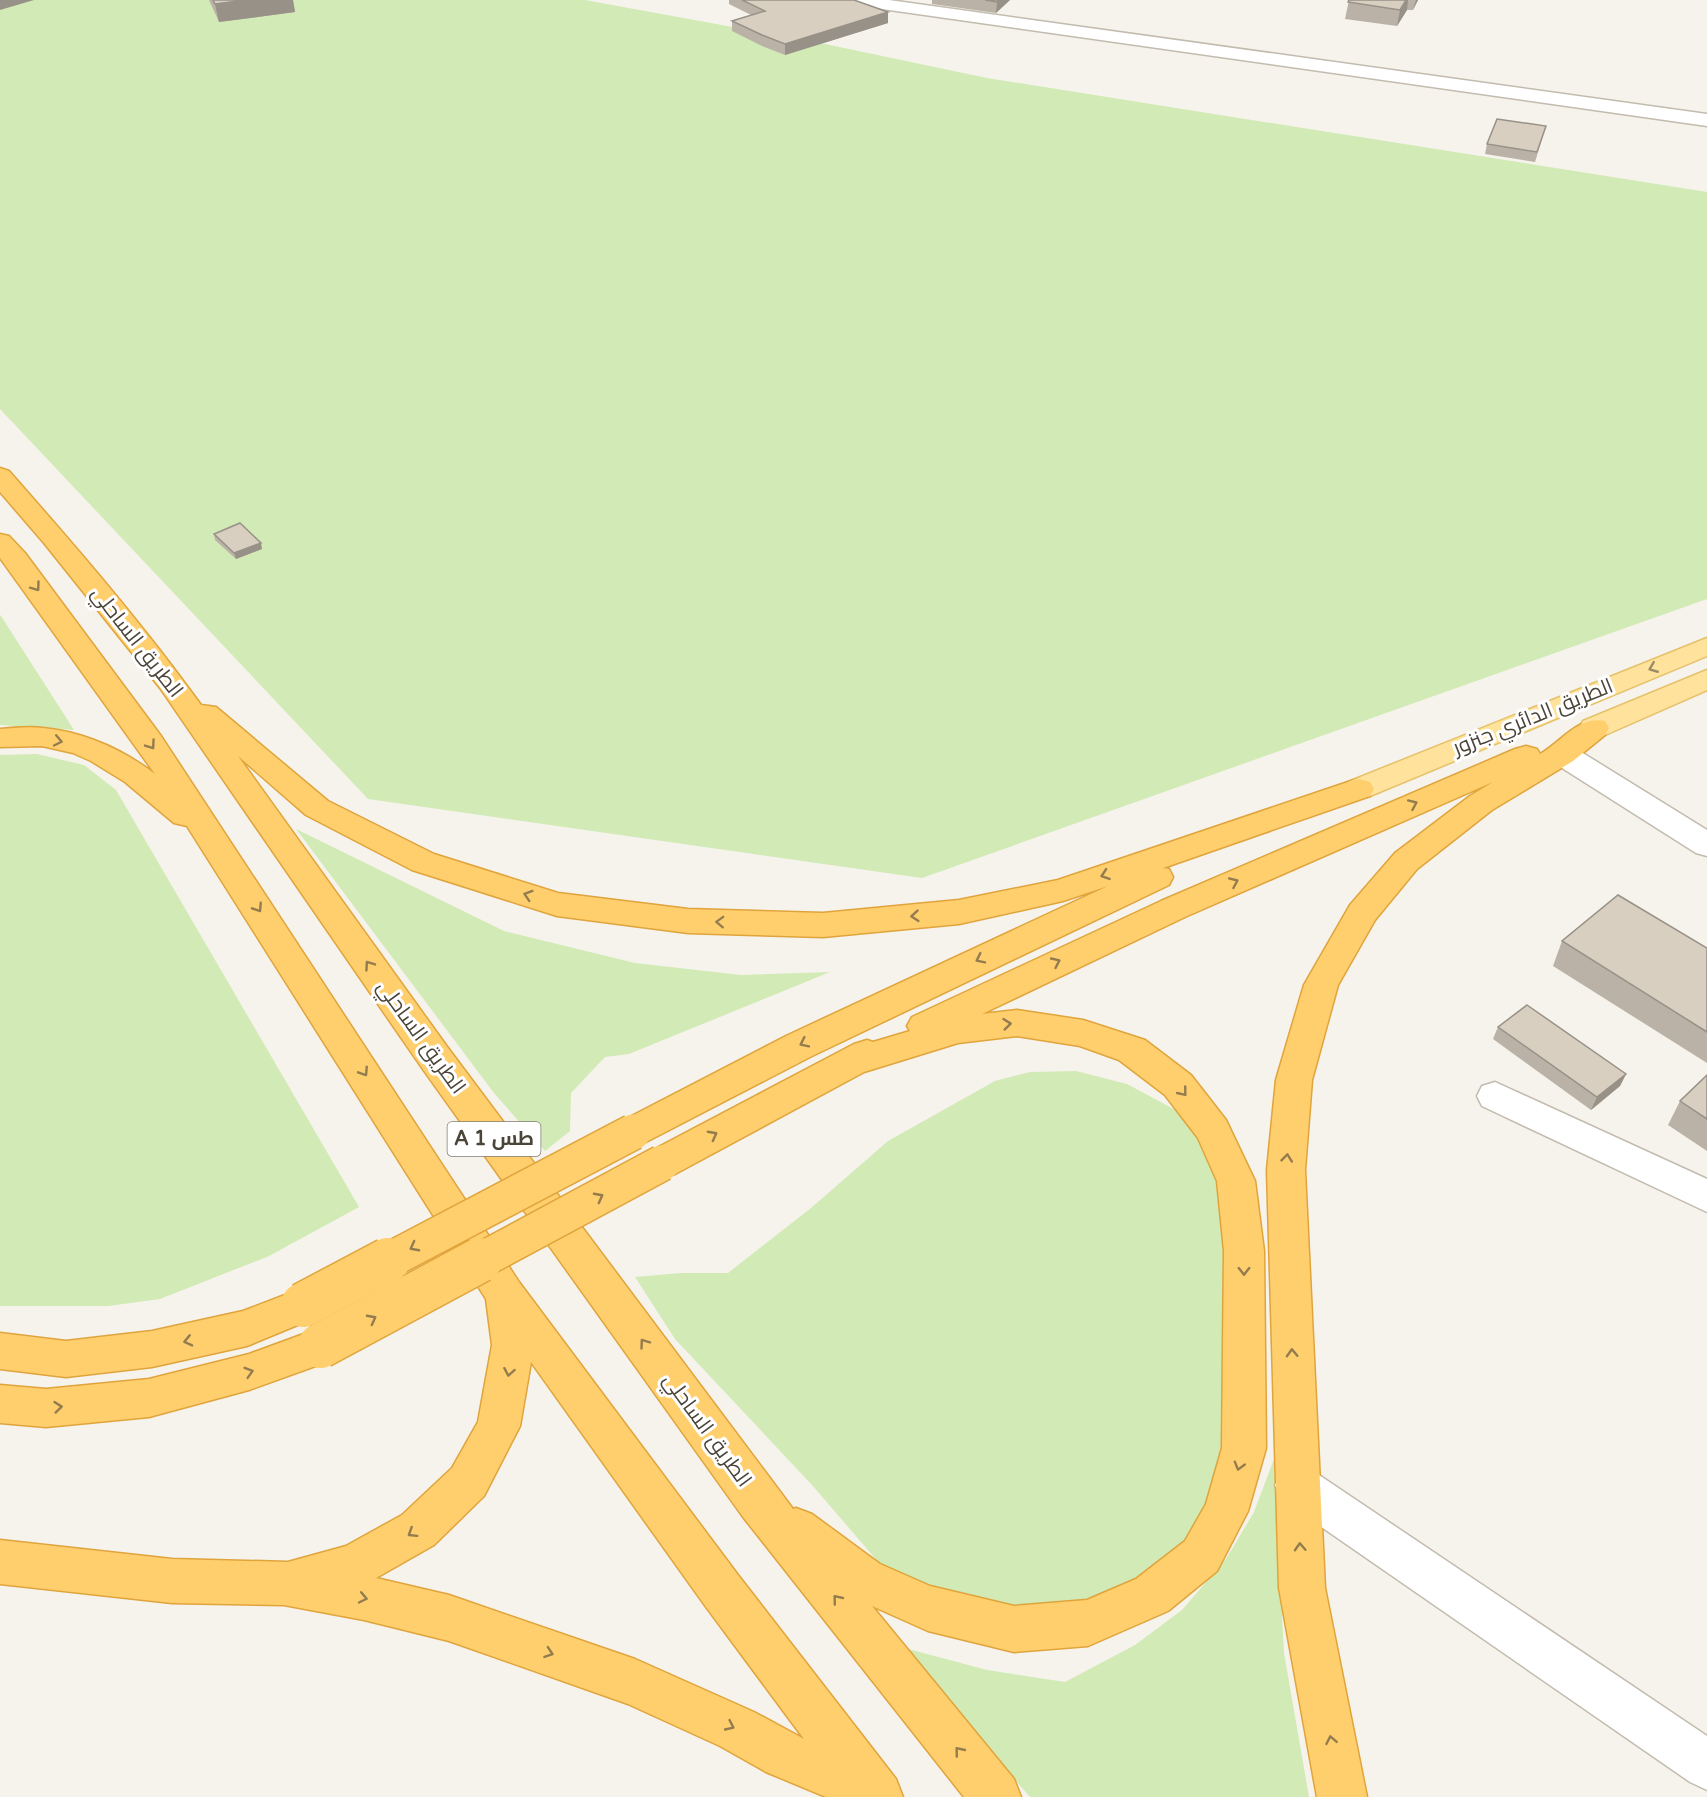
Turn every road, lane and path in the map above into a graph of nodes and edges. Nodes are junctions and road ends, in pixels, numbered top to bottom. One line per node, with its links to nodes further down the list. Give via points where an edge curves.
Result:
1 (854, 0): 2 (street)
2 (1707, 120)
3 (0, 476): 7 (highway, الطريق الساحلي / A 1 طس)
4 (0, 542): 12 (highway, A 1 طس, one-way to 12, via 150,743)
5 (1707, 646): 11 (main road, الطريق الدائري جنزور, one-way to 11)
6 (1707, 679): 8 (main road, الطريق الدائري جنزور)
7 (170, 682): 11 (highway, one-way to 7, via 1063,890 959,912 822,925 688,921 557,904 423,862 317,808); 21 (highway, الطريق الساحلي / A 1 طس, one-way to 7, via 435,1058)
8 (1594, 728): 10 (highway); 14 (highway, one-way to 8, via 1173,909)
9 (0, 738): 12 (highway, one-way to 12, via 42,737 94,749 137,774)
10 (1562, 754): 13 (street); 20 (highway, one-way to 10, via 1286,1170 1294,1080 1321,985 1362,913 1406,861 1481,803)
11 (1359, 789): 18 (highway, one-way to 18, bridge, via 995,951 799,1046 303,1305 247,1328 152,1349 66,1359)
12 (218, 845): 17 (highway, A 1 طس, one-way to 17)
13 (1707, 845)
14 (849, 1063): 19 (highway, one-way to 14, bridge, via 46,1408 149,1398 249,1372 320,1346); 21 (highway, one-way to 21, via 958,1030 1017,1023 1083,1033 1132,1050 1178,1085 1213,1130 1236,1181 1244,1251 1244,1448 1226,1511 1201,1556 1152,1595 1088,1623 1014,1629 928,1608 864,1580)
15 (1495, 1096): 16 (street)
16 (1707, 1196)
17 (505, 1294): 23 (highway, one-way to 23, via 513,1345 499,1426 468,1482 418,1530 354,1566); 25 (highway, A 1 طس, via 722,1592)
18 (0, 1351)
19 (0, 1404)
20 (1296, 1485): 24 (street); 27 (highway, one-way to 20, via 1302,1588)
21 (759, 1502): 26 (highway, الطريق الساحلي / A 1 طس, one-way to 21)
22 (0, 1562): 23 (highway, via 172,1581)
23 (284, 1583): 25 (highway, one-way to 25, via 449,1618 635,1683 737,1729 783,1755)
24 (1707, 1765)
25 (876, 1794)
26 (996, 1797)
27 (1342, 1797)

